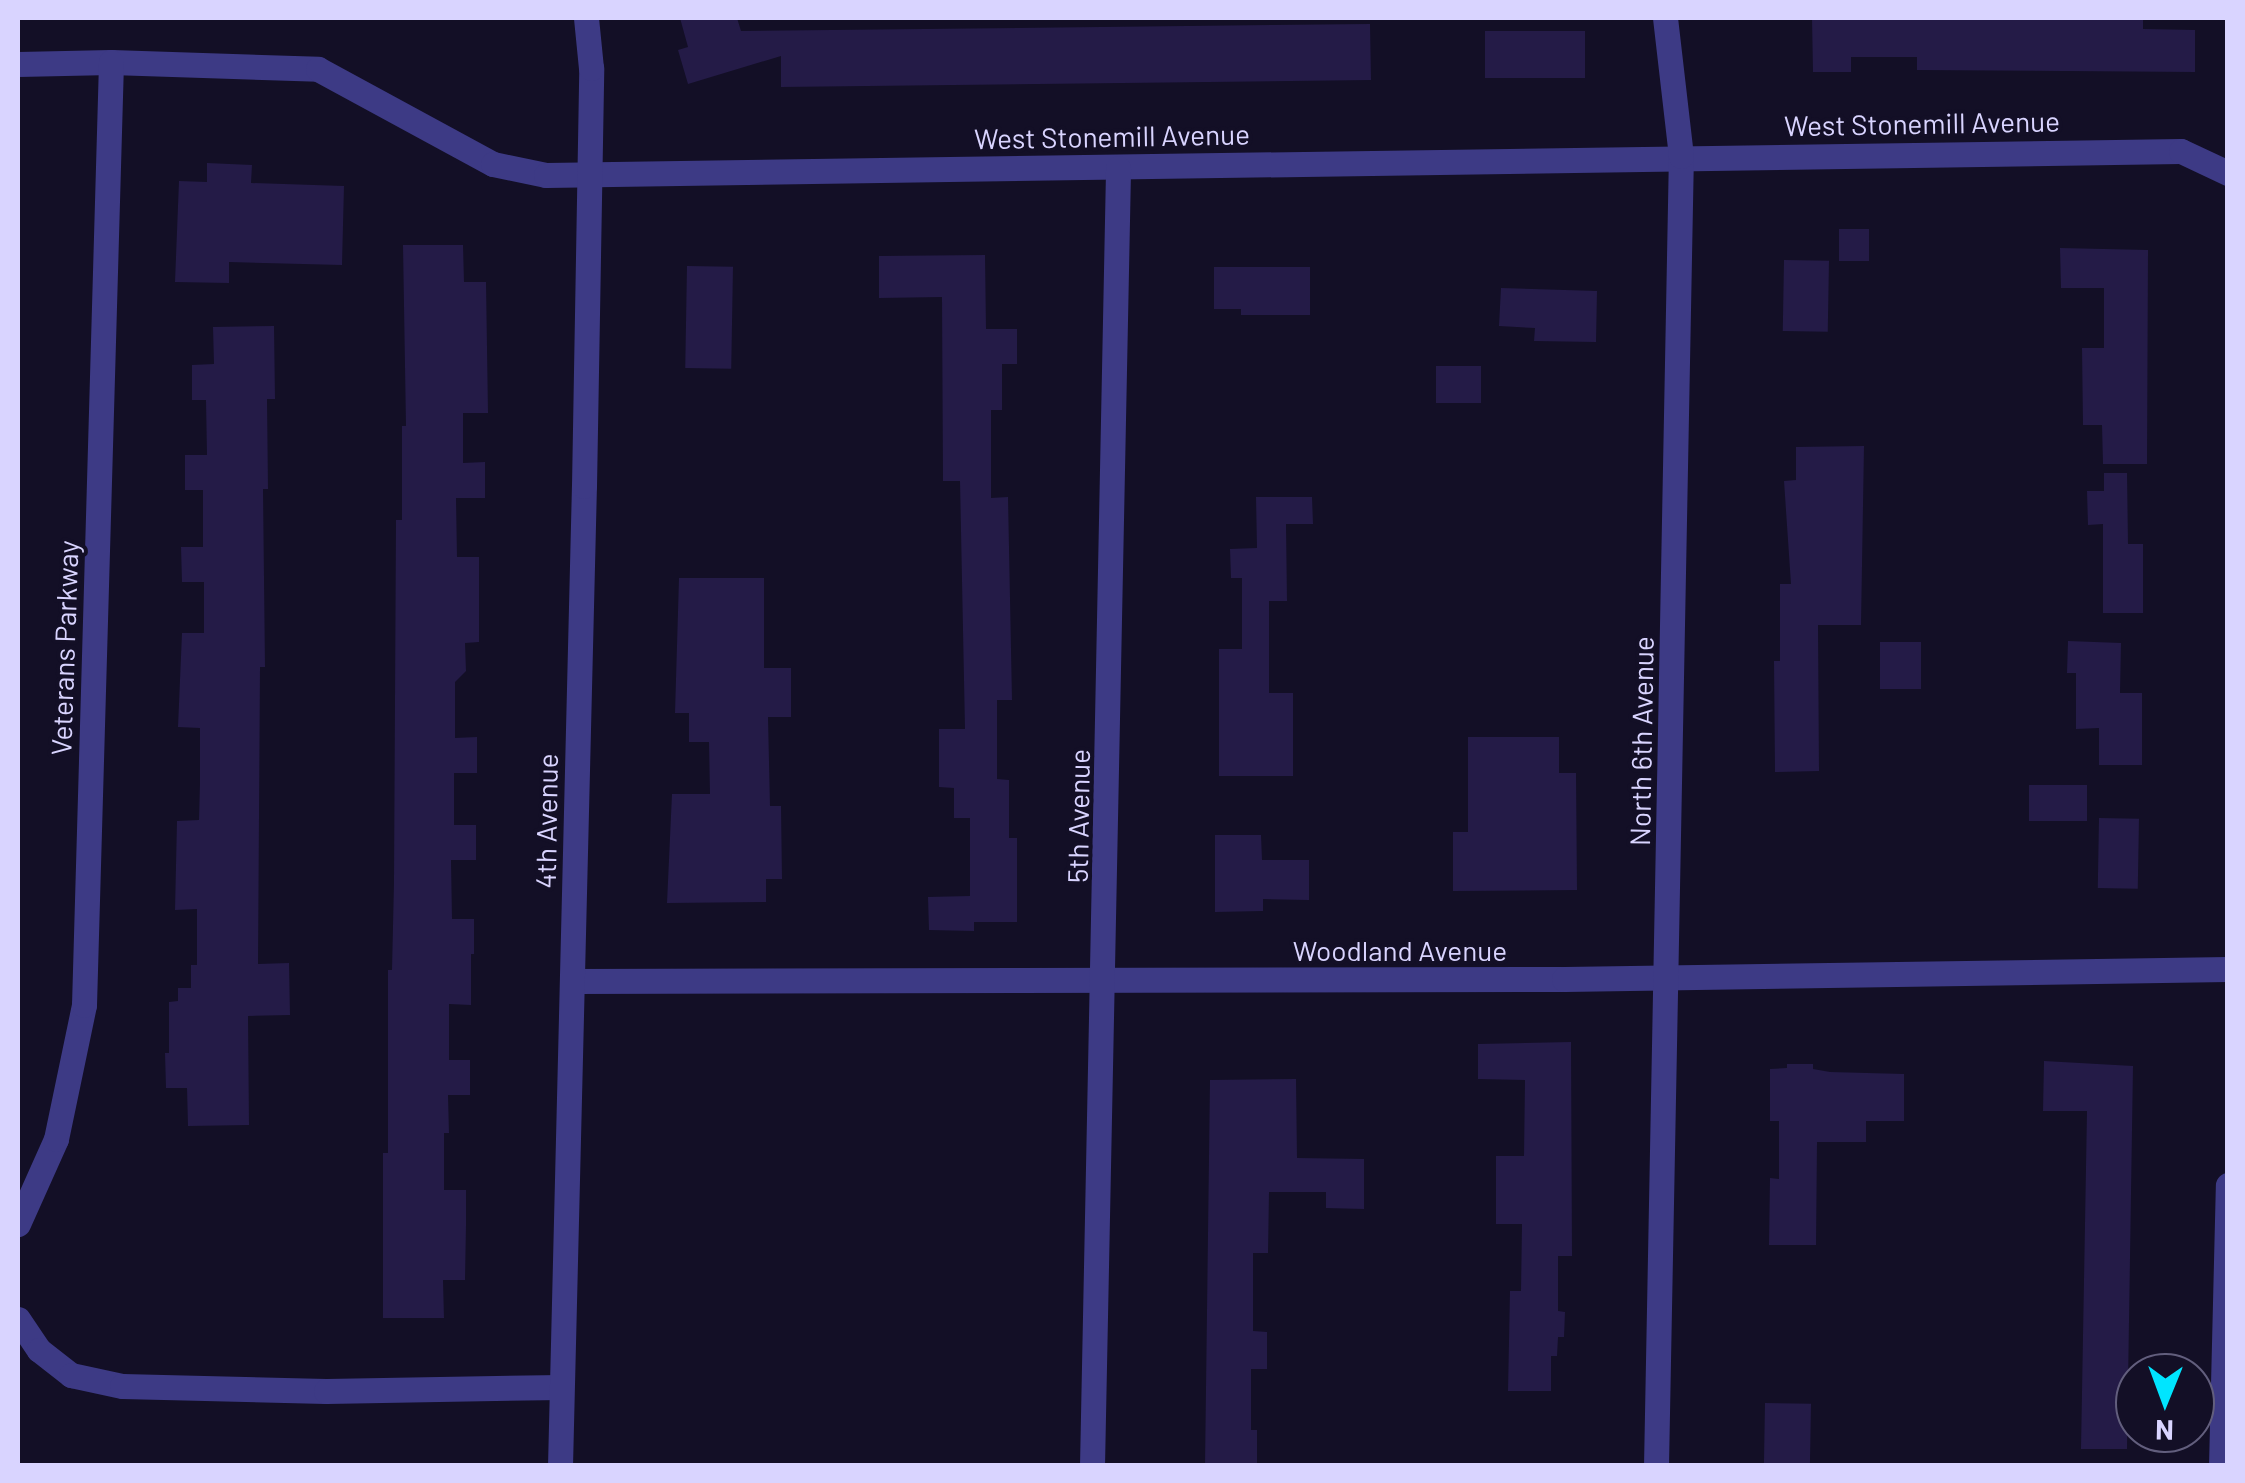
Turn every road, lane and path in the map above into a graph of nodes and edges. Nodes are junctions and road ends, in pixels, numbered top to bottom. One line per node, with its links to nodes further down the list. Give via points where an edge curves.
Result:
1 (586, 18): 8 (street, 4th Avenue)
2 (1664, 18): 5 (street, North 6th Avenue)
3 (111, 62): 4 (street, West Stonemill Avenue); 8 (street, West Stonemill Avenue, via 318,69 493,164); 14 (street, Veterans Parkway, via 84,1005 56,1138)
4 (18, 64)
5 (1681, 156): 6 (street, West Stonemill Avenue); 7 (street, West Stonemill Avenue, via 2181,150); 10 (street, North 6th Avenue)
6 (1118, 168): 8 (street, West Stonemill Avenue); 12 (street, 5th Avenue)
7 (2228, 173)
8 (586, 177): 11 (street, 4th Avenue)
9 (2228, 968): 10 (street, Woodland Avenue)
10 (1666, 977): 12 (street, Woodland Avenue); 19 (street, North 6th Avenue)
11 (573, 981): 12 (street, Woodland Avenue); 16 (street, 4th Avenue)
12 (1105, 981): 18 (street, 5th Avenue)
13 (2228, 1185): 20 (street)
14 (18, 1224)
15 (18, 1320): 16 (street, via 38,1350 70,1375 122,1386)
16 (561, 1387): 17 (street, 4th Avenue)
17 (560, 1466)
18 (1092, 1466)
19 (1656, 1466)
20 (2221, 1466)

